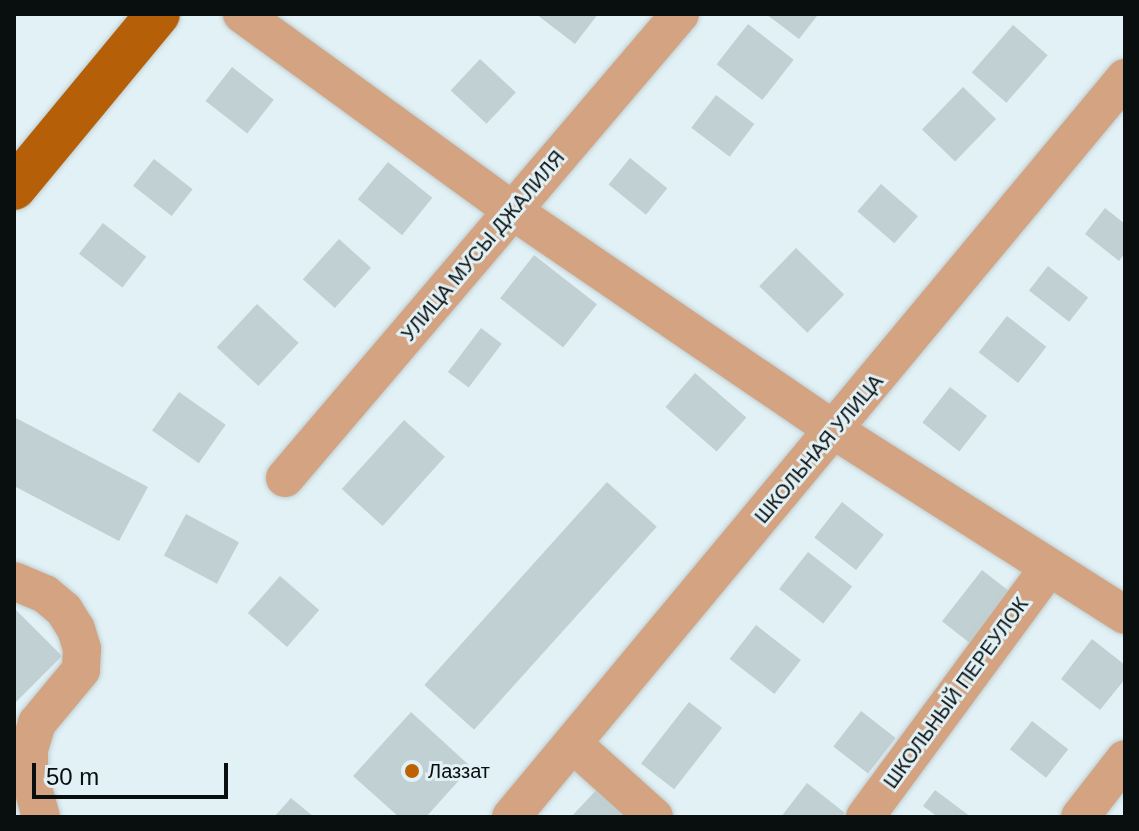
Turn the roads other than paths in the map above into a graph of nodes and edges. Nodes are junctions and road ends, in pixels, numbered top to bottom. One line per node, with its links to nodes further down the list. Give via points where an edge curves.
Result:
1 (158, 14): 5 (main road)
2 (242, 14): 6 (street)
3 (680, 14): 6 (street, УЛИЦА МУСЫ ДЖАЛИЛЯ)
4 (1125, 78): 7 (street, ШКОЛЬНАЯ УЛИЦА)
5 (14, 188)
6 (513, 211): 7 (street); 8 (street, УЛИЦА МУСЫ ДЖАЛИЛЯ)
7 (835, 431): 9 (street); 12 (street, ШКОЛЬНАЯ УЛИЦА)
8 (285, 478)
9 (1048, 569): 11 (street); 17 (street, ШКОЛЬНЫЙ ПЕРЕУЛОК)
10 (14, 581): 14 (street, via 45,594 64,610 82,649 81,670 37,723 29,749 29,774)
11 (1125, 615)
12 (573, 744): 15 (street, ШКОЛЬНАЯ УЛИЦА); 16 (street)
13 (1125, 759): 18 (street)
14 (41, 817)
15 (511, 817)
16 (654, 817)
17 (865, 817)
18 (1080, 817)

